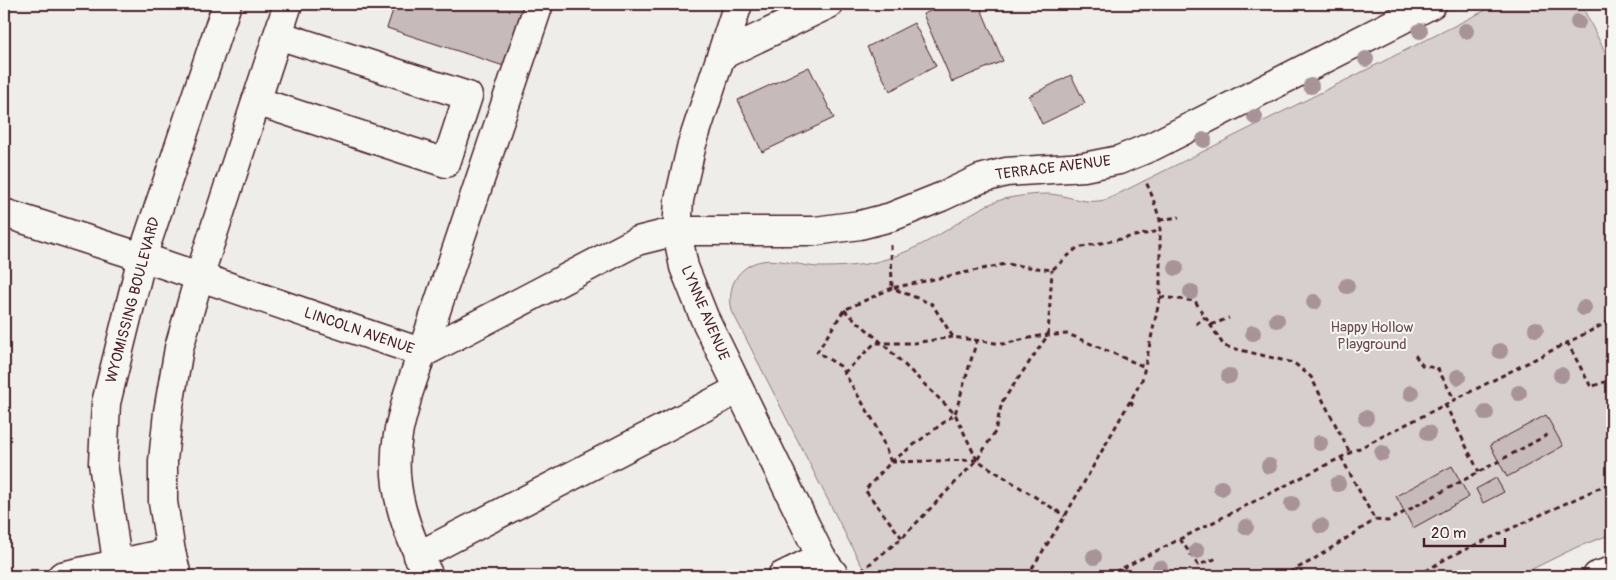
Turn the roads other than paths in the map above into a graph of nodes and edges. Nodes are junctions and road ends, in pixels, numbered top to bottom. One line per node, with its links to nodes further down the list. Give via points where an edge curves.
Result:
1 (227, 4): 12 (street, WYOMISSING BOULEVARD)
2 (288, 4): 7 (street)
3 (539, 4): 14 (street)
4 (738, 4): 8 (street, LYNNE AVENUE)
5 (829, 4): 8 (street)
6 (1432, 4): 11 (street, TERRACE AVENUE, via 1153,146 1119,160 1084,167 1006,172 980,179 891,217 860,225 815,231)
7 (278, 35): 9 (street); 9 (street, via 468,96 446,163)
8 (722, 55): 11 (street, LYNNE AVENUE, via 692,144 679,200)
9 (256, 101): 13 (street)
10 (4, 214): 12 (street, LINCOLN AVENUE)
11 (677, 231): 14 (street, LINCOLN AVENUE, via 637,241); 15 (street, LYNNE AVENUE, via 684,267 704,318)
12 (142, 257): 13 (street, LINCOLN AVENUE); 19 (street, WYOMISSING BOULEVARD, via 106,403 103,463)
13 (199, 277): 14 (street, LINCOLN AVENUE); 16 (street, via 179,348 163,461 163,502)
14 (423, 353): 17 (street, via 408,394 395,456 400,507)
15 (739, 389): 17 (street); 18 (street, LYNNE AVENUE)
16 (174, 564): 19 (street)
17 (423, 566)
18 (828, 566): 22 (street)
19 (118, 570): 21 (street)
20 (1612, 571): 23 (street)
21 (62, 576)
22 (782, 576)
23 (1597, 576)

